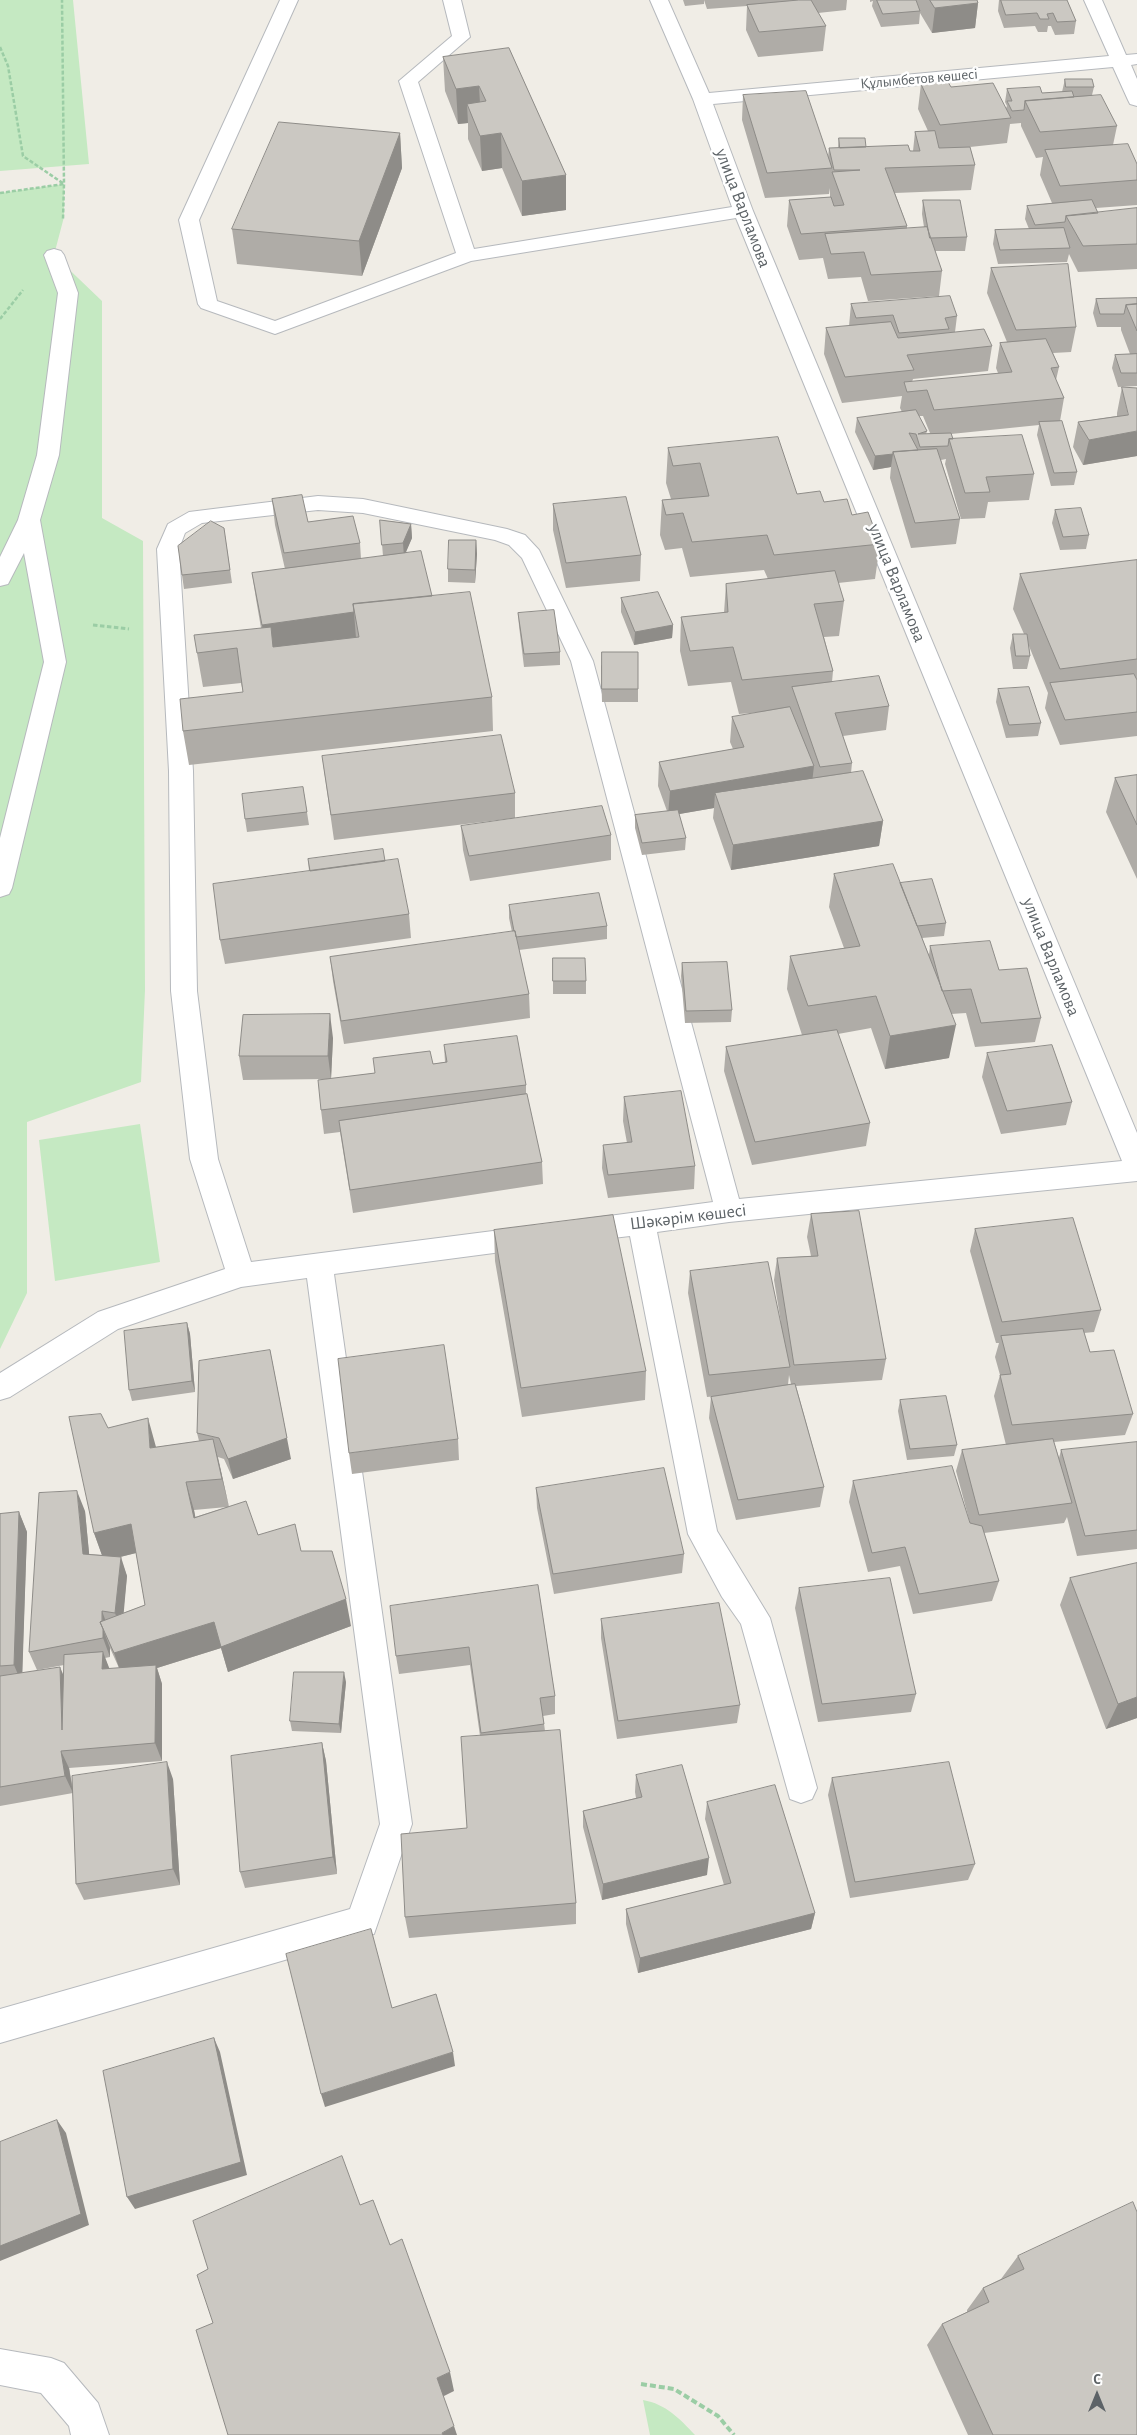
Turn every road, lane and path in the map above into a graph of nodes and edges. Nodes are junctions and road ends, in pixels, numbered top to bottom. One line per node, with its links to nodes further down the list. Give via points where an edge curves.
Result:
1 (62, 0): 10 (path)
2 (289, 0): 14 (street, via 189,220 208,304 275,328)
3 (452, 0): 14 (street, via 461,37 408,80)
4 (659, 0): 8 (street, улица Варламова)
5 (1093, 0): 7 (street)
6 (0, 47): 10 (path, via 8,66 23,156)
7 (1128, 60): 8 (street, Құлымбетов көшесі); 9 (street)
8 (702, 99): 12 (street, улица Варламова)
9 (1137, 100)
10 (64, 184): 11 (path); 13 (path, via 64,216)
11 (0, 193)
12 (743, 211): 14 (street); 21 (street, улица Варламова)
13 (54, 255): 15 (path); 16 (street, via 68,293 48,455)
14 (467, 256)
15 (0, 319)
16 (29, 520): 17 (street); 18 (street)
17 (0, 579)
18 (47, 621): 19 (path); 20 (street, via 55,662)
19 (173, 633): 23 (street, via 168,549 176,529 196,517 318,503 363,506 517,540 531,555 582,661); 26 (street, via 181,771 184,991 204,1159)
20 (0, 888)
21 (1137, 1165)
22 (1137, 1170): 23 (street, Шәкәрім көшесі)
23 (729, 1211): 24 (street, Шәкәрім көшесі)
24 (641, 1222): 25 (street, Шәкәрім көшесі); 28 (street, via 704,1534 733,1587 755,1618)
25 (319, 1265): 26 (street, Шәкәрім көшесі); 29 (street, via 396,1824 362,1922)
26 (241, 1275): 27 (street, Шәкәрім көшесі, via 108,1320)
27 (0, 1388)
28 (801, 1788)
29 (0, 2026)
30 (0, 2366): 32 (street, via 51,2376 85,2416)
31 (641, 2384): 33 (path, via 674,2388 718,2416)
32 (90, 2435)
33 (734, 2435)

